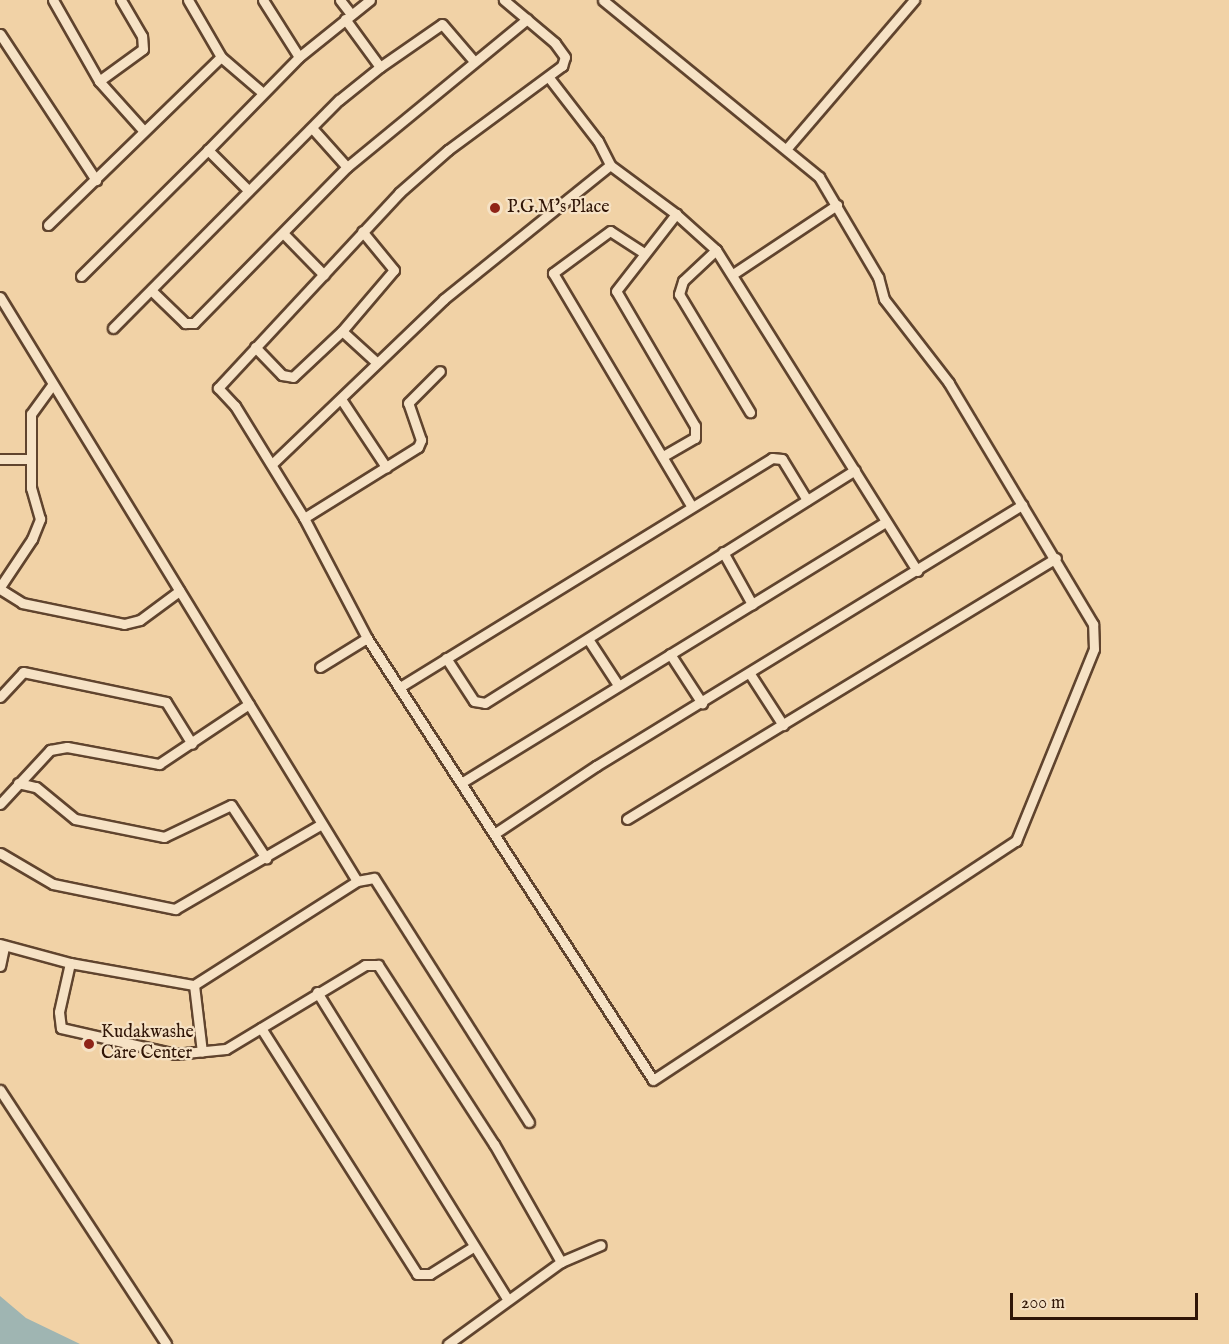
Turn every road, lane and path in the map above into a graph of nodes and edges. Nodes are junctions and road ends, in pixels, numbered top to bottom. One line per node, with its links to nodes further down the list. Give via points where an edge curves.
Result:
1 (53, 0): 18 (street)
2 (121, 0): 18 (street, via 142,36 143,48)
3 (188, 0): 13 (street)
4 (263, 0): 14 (street)
5 (340, 0): 10 (street)
6 (370, 0): 10 (street)
7 (504, 0): 11 (street)
8 (603, 0): 22 (street)
9 (914, 0): 22 (street)
10 (348, 16): 14 (street); 16 (street)
11 (527, 19): 15 (street); 17 (street, via 565,57)
12 (0, 34): 26 (street)
13 (221, 57): 19 (street); 21 (street)
14 (298, 57): 19 (street)
15 (473, 60): 16 (street, via 442,24); 25 (street)
16 (380, 67): 20 (street)
17 (550, 79): 24 (street, via 598,141); 31 (street, via 448,150)
18 (99, 81): 21 (street)
19 (263, 93): 23 (street)
20 (312, 128): 25 (street); 27 (street)
21 (143, 130): 26 (street)
22 (788, 147): 28 (street, via 819,177)
23 (208, 150): 27 (street); 37 (street)
24 (610, 165): 29 (street); 43 (street, via 444,299)
25 (347, 167): 32 (street)
26 (96, 180): 30 (street)
27 (248, 190): 38 (street)
28 (837, 205): 35 (street); 56 (street, via 878,277 884,299 949,383)
29 (676, 213): 33 (street); 34 (street)
30 (48, 225)
31 (362, 231): 36 (street); 41 (street, via 393,270)
32 (284, 234): 36 (street); 38 (street, via 194,323 185,323)
33 (716, 250): 35 (street); 47 (street, via 683,280 679,294)
34 (644, 253): 48 (street, via 616,291 695,426 695,438); 48 (street, via 610,231 553,273)
35 (733, 274): 53 (street)
36 (324, 275): 42 (street)
37 (81, 276)
38 (153, 292): 40 (street)
39 (0, 297): 45 (street)
40 (113, 328)
41 (342, 331): 42 (street, via 293,377 282,375); 43 (street)
42 (255, 347): 51 (street, via 218,388)
43 (376, 363): 46 (street)
44 (440, 371): 52 (street, via 408,403 421,444)
45 (51, 386): 50 (street, via 31,414); 63 (street)
46 (341, 399): 51 (street); 52 (street)
47 (750, 412)
48 (665, 455): 55 (street)
49 (0, 459): 50 (street)
50 (30, 459): 62 (street, via 32,492 40,519 32,539)
51 (272, 464): 57 (street)
52 (386, 467): 57 (street)
53 (855, 470): 54 (street); 58 (street)
54 (807, 500): 55 (street, via 782,459 772,458); 59 (street)
55 (691, 505): 68 (street)
56 (1023, 505): 60 (street); 61 (street)
57 (304, 518): 65 (street)
58 (885, 522): 61 (street); 64 (street)
59 (723, 552): 64 (street); 66 (street)
60 (1056, 558): 76 (street); 83 (street, via 1093,624 1094,649 1011,848 957,879 653,1080)
61 (917, 571): 70 (street)
62 (0, 588): 63 (street, via 22,603 124,624 140,620)
63 (180, 591): 75 (street)
64 (752, 604): 67 (street)
65 (368, 638): 69 (street); 72 (street)
66 (588, 639): 68 (street, via 485,703 474,701); 71 (street)
67 (670, 654): 71 (street); 74 (street)
68 (446, 658): 72 (street)
69 (320, 667)
70 (750, 674): 74 (street); 76 (street)
71 (618, 685): 79 (street)
72 (400, 687): 79 (street)
73 (0, 697): 77 (street, via 23,672 166,702)
74 (702, 703): 83 (street)
75 (249, 704): 77 (street); 82 (street)
76 (783, 724): 81 (street)
77 (192, 744): 78 (street, via 159,764 59,747 42,755)
78 (18, 783): 80 (street); 85 (street, via 36,787 75,819 164,837 231,805)
79 (461, 783): 83 (street)
80 (0, 804)
81 (627, 819)
82 (321, 825): 85 (street); 86 (street)
83 (494, 834)
84 (0, 853): 85 (street, via 53,884 170,909)
85 (266, 858)
86 (357, 882): 90 (street); 95 (street, via 374,878)
87 (2, 946): 88 (street); 89 (street)
88 (70, 963): 90 (street); 93 (street, via 59,1012 61,1028 175,1054)
89 (0, 966)
90 (194, 985): 93 (street)
91 (317, 992): 92 (street); 97 (street); 98 (street, via 365,965 378,965 494,1144)
92 (261, 1028): 93 (street, via 226,1050); 97 (street, via 417,1274 430,1274)
93 (202, 1052)
94 (0, 1090): 100 (street)
95 (529, 1122)
96 (601, 1245): 98 (street)
97 (473, 1247): 99 (street)
98 (561, 1262): 99 (street)
99 (507, 1299): 101 (street)
100 (166, 1344)
101 (448, 1344)

